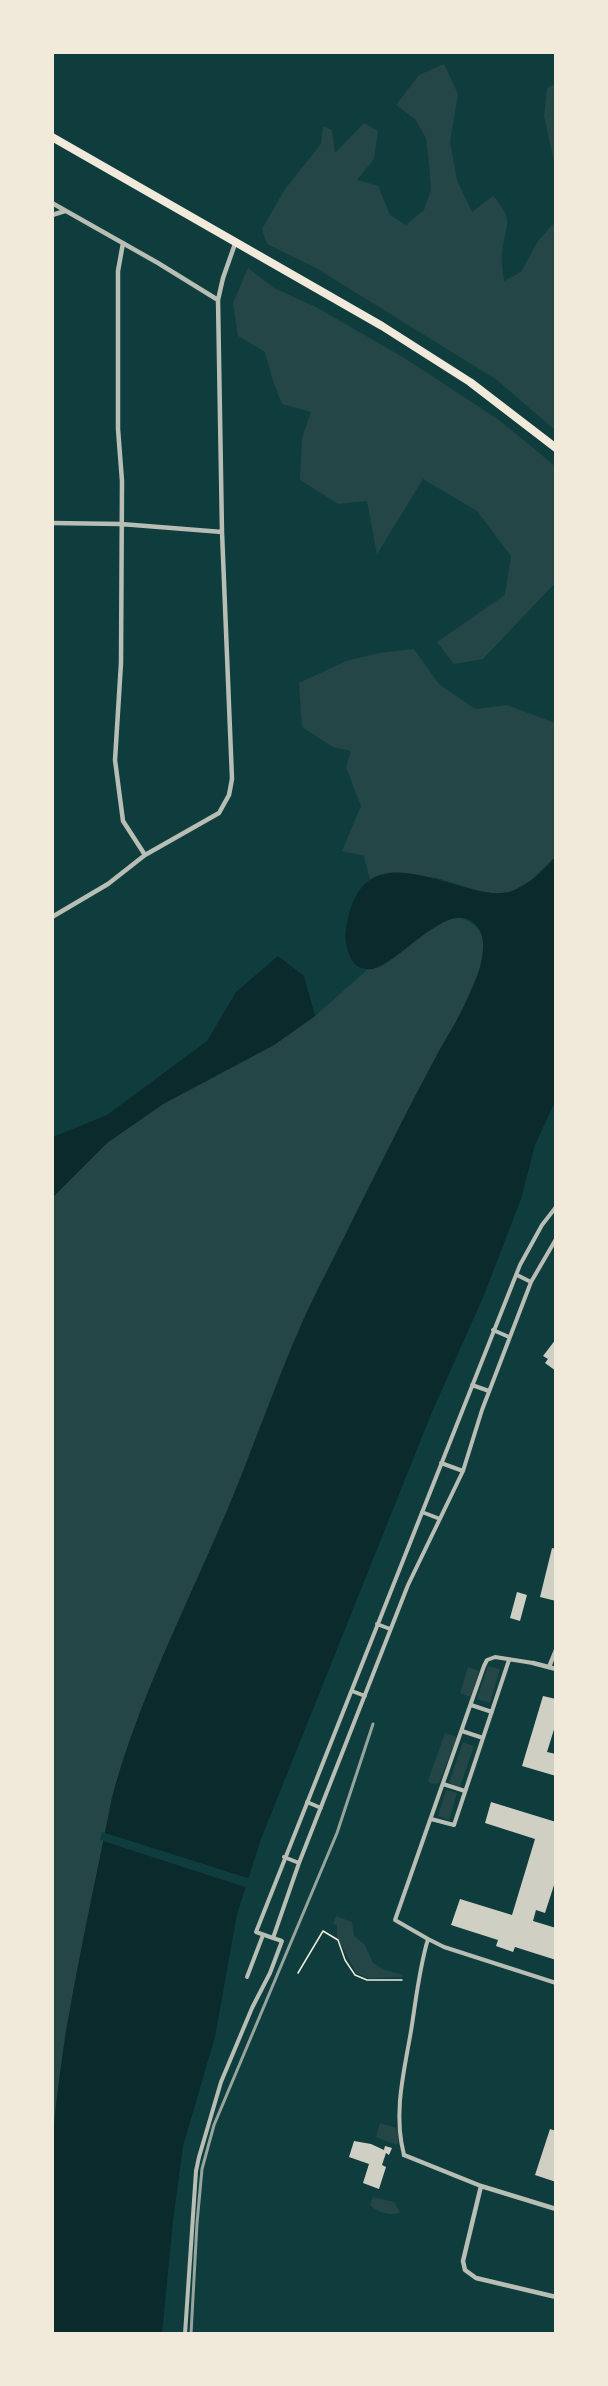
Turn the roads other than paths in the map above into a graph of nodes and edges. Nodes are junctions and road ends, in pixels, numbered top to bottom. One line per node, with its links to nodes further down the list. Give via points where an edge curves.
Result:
1 (52, 137): 5 (main road)
2 (52, 203): 3 (street)
3 (65, 211): 4 (street); 6 (street)
4 (52, 215)
5 (236, 241): 7 (street); 8 (main road, via 442,363)
6 (123, 243): 7 (street); 10 (street, via 118,271)
7 (218, 300): 11 (street)
8 (555, 448)
9 (52, 523): 10 (street)
10 (121, 524): 11 (street); 12 (street, via 121,663 115,760 123,821)
11 (222, 532): 12 (street, via 232,779 229,795 219,813)
12 (145, 855): 13 (street, via 108,884)
13 (52, 917)
14 (555, 1207): 16 (street)
15 (555, 1239): 17 (street)
16 (517, 1275): 17 (street); 18 (street)
17 (531, 1282): 19 (street)
18 (493, 1330): 19 (street); 20 (street)
19 (509, 1337): 21 (street)
20 (472, 1384): 21 (street); 22 (street)
21 (489, 1391): 23 (street)
22 (441, 1463): 23 (street); 24 (street)
23 (463, 1471): 25 (street)
24 (422, 1512): 25 (street); 26 (street)
25 (440, 1519): 27 (street)
26 (377, 1624): 27 (street); 33 (street)
27 (390, 1629): 34 (street)
28 (555, 1650): 31 (street)
29 (509, 1660): 30 (street); 35 (street, via 487,1660); 36 (street)
30 (532, 1663): 31 (street)
31 (549, 1667): 32 (street)
32 (555, 1669)
33 (352, 1691): 34 (street); 41 (street)
34 (365, 1696): 42 (street)
35 (471, 1705): 36 (street); 37 (street)
36 (492, 1712): 38 (street)
37 (462, 1731): 38 (street); 39 (street)
38 (483, 1738): 40 (street)
39 (443, 1784): 40 (street); 43 (street)
40 (465, 1791): 43 (street, via 454,1825)
41 (307, 1803): 42 (street); 44 (street)
42 (321, 1808): 45 (street)
43 (431, 1819): 48 (street, via 396,1920)
44 (284, 1857): 45 (street); 46 (street, via 256,1932)
45 (299, 1863): 47 (street)
46 (264, 1935): 47 (street); 49 (street)
47 (273, 1938): 55 (street, via 282,1941 221,2082 196,2170)
48 (428, 1939): 50 (street); 51 (street, via 402,2079 399,2126)
49 (247, 1977)
50 (555, 1983)
51 (404, 2155): 52 (street)
52 (482, 2186): 53 (street); 54 (street, via 463,2261 465,2270 476,2278)
53 (555, 2209)
54 (555, 2297)
55 (185, 2334)

